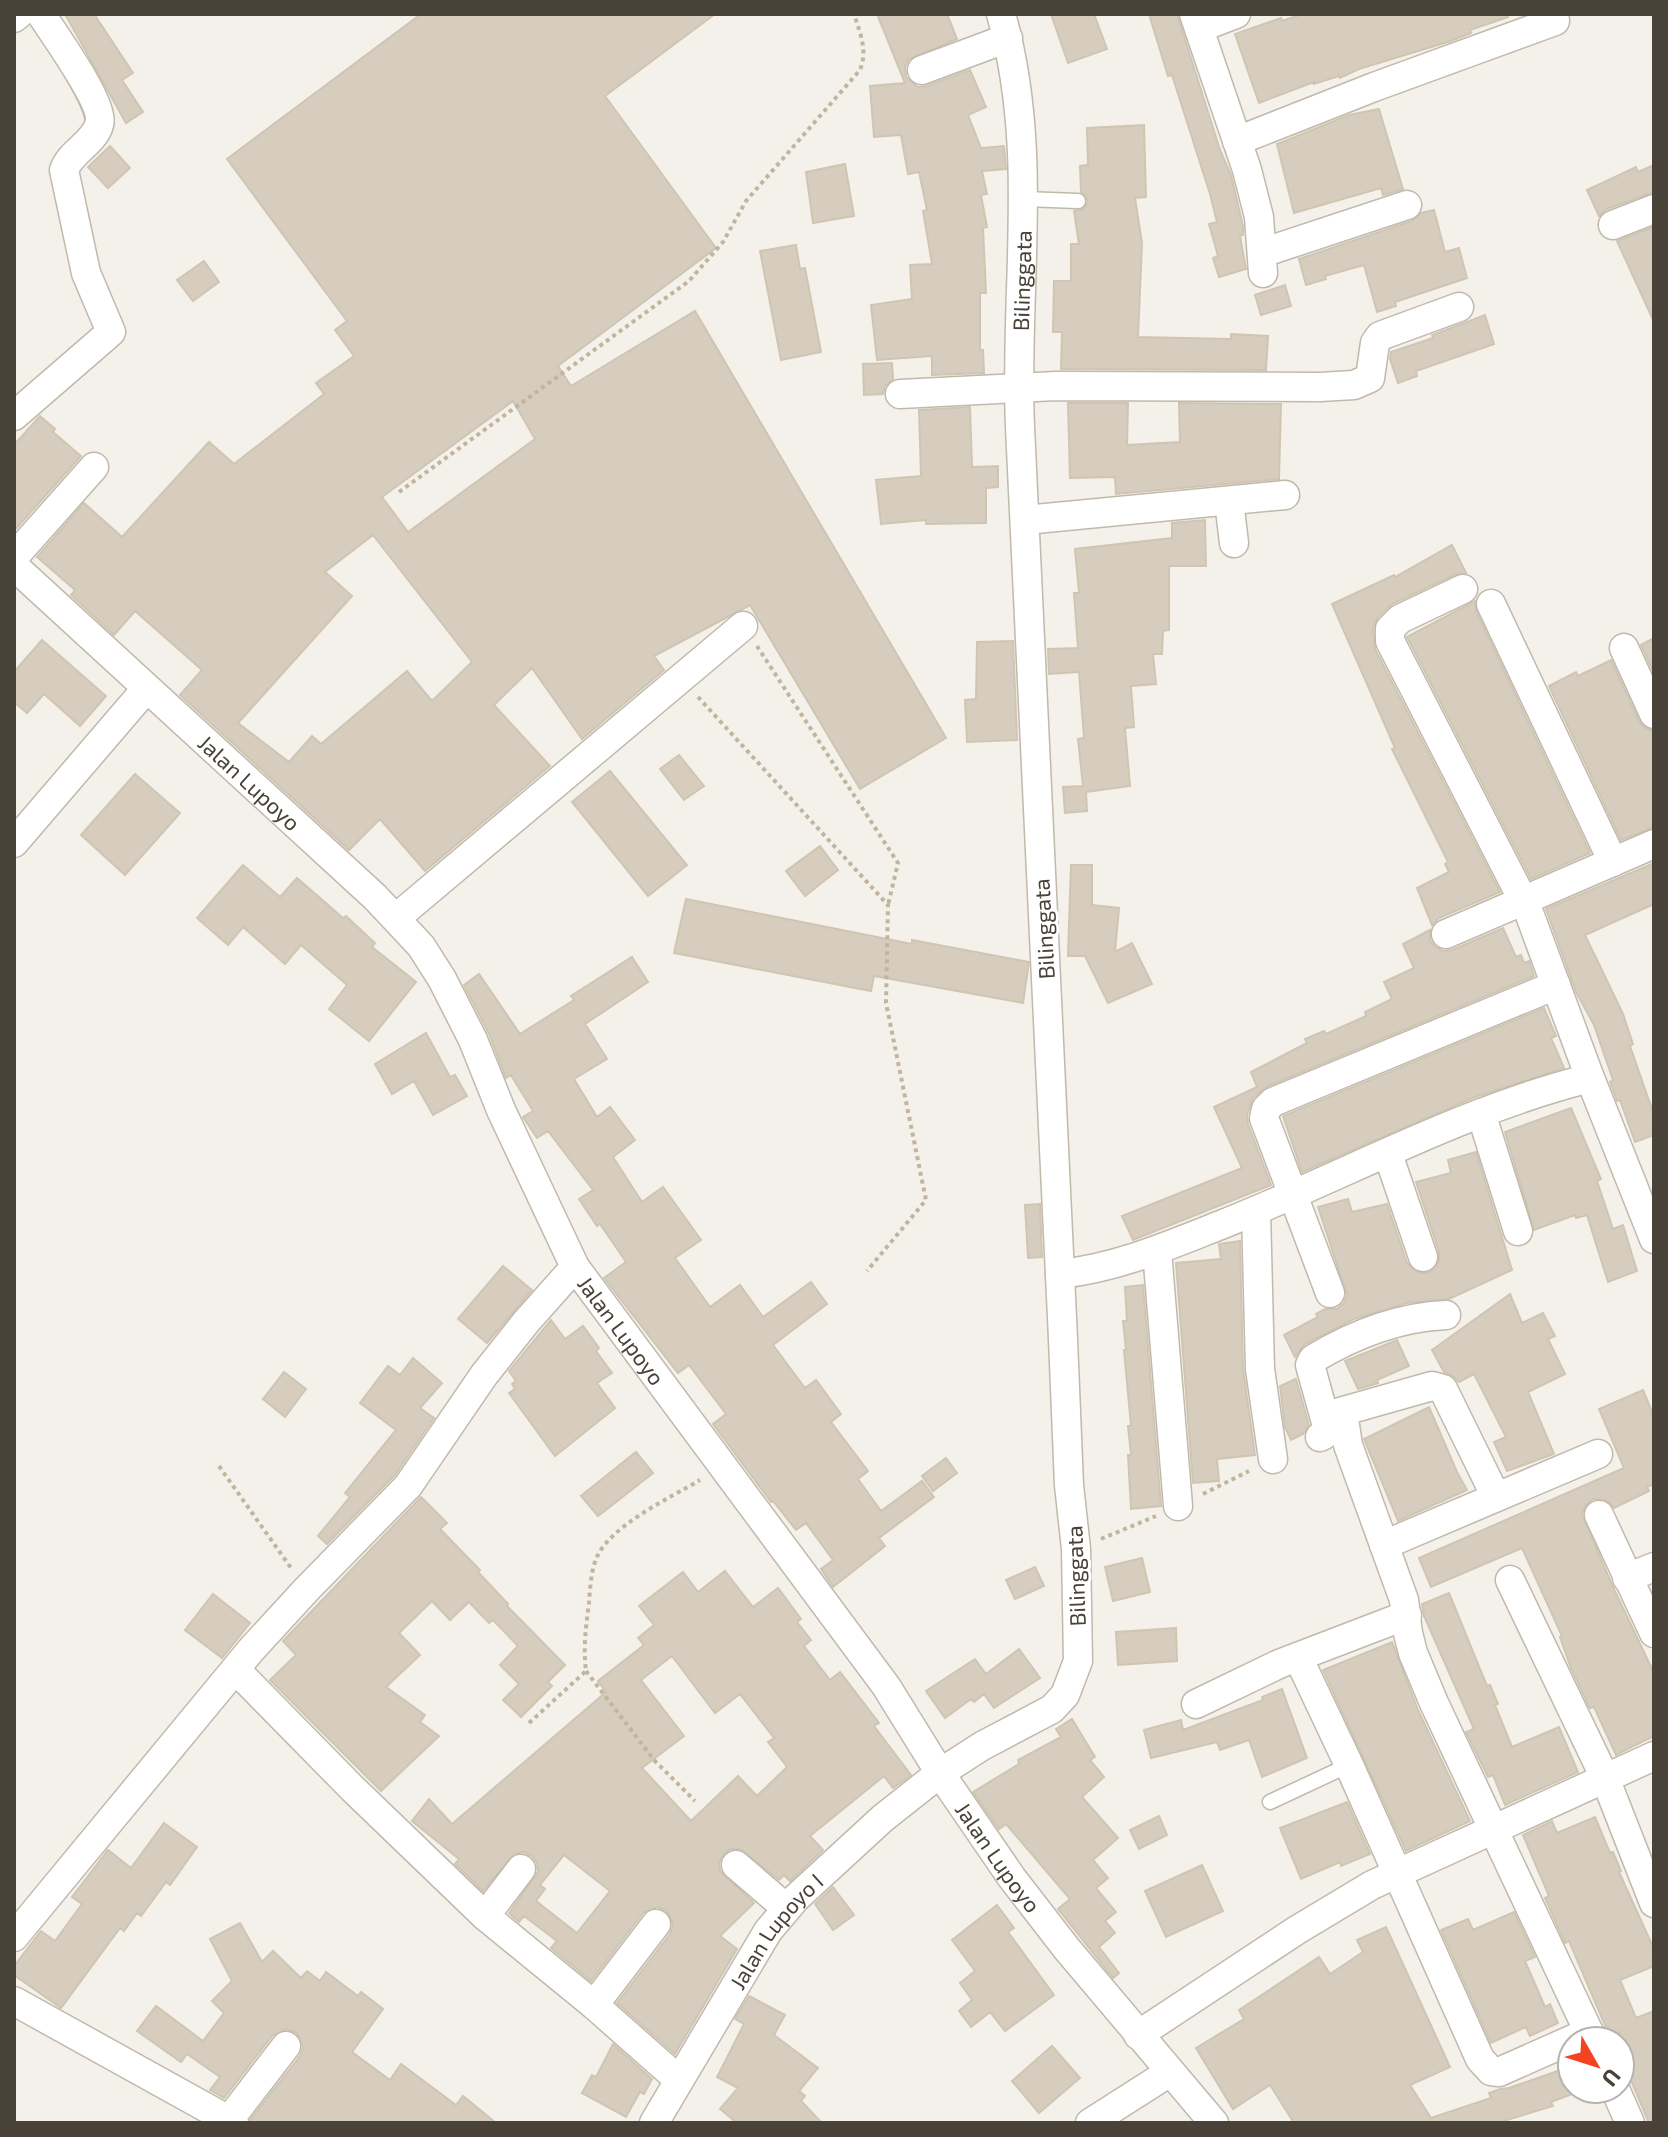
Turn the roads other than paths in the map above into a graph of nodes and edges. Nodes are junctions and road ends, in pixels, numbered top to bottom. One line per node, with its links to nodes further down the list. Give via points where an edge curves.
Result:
1 (19, 14): 5 (street)
2 (41, 14): 18 (street, via 99,111 93,136 64,170 86,273 111,332)
3 (1236, 14): 6 (street)
4 (1554, 14): 9 (street, via 1555,21)
5 (14, 18)
6 (1196, 21): 9 (street)
7 (1005, 26): 8 (street); 10 (street, Bilinggata)
8 (922, 70)
9 (1237, 141): 12 (street, via 1259,217 1263,263)
10 (1035, 199): 11 (lane); 16 (street, Bilinggata)
11 (1078, 201)
12 (1407, 205)
13 (1653, 211): 14 (street)
14 (1613, 225)
15 (1459, 307): 16 (street, via 1380,336 1370,378 1354,385)
16 (1037, 386): 17 (street); 22 (street, Bilinggata)
17 (900, 394)
18 (14, 416)
19 (94, 467): 24 (street)
20 (1285, 495): 21 (street)
21 (1229, 501): 22 (street); 23 (street)
22 (1037, 520): 49 (street, Bilinggata)
23 (1234, 543)
24 (14, 557)
25 (14, 566): 30 (street, Jalan Lupoyo)
26 (1463, 589): 35 (street, via 1400,619 1390,629 1390,641)
27 (1491, 604): 34 (street)
28 (743, 626): 36 (street)
29 (1624, 648): 31 (street)
30 (146, 689): 32 (street); 36 (street, Jalan Lupoyo)
31 (1654, 714)
32 (14, 843)
33 (1654, 844): 34 (street)
34 (1613, 862): 35 (street)
35 (1523, 900): 37 (street); 38 (street)
36 (396, 918): 48 (street, Jalan Lupoyo, via 442,979)
37 (1446, 934)
38 (1556, 985): 39 (street); 42 (street, via 1273,1102 1264,1118)
39 (1590, 1078): 40 (street); 45 (street)
40 (1481, 1113): 41 (street); 44 (street)
41 (1388, 1154): 42 (street); 47 (street)
42 (1293, 1195): 43 (street); 50 (street)
43 (1256, 1211): 46 (street); 54 (street, via 1260,1369)
44 (1518, 1231)
45 (1654, 1239)
46 (1157, 1251): 49 (street); 56 (street)
47 (1423, 1257)
48 (575, 1267): 65 (street, via 484,1375 408,1486); 69 (street, Jalan Lupoyo, via 868,1662)
49 (1069, 1274): 69 (street, Bilinggata, via 1069,1485 1078,1661 1065,1695 1052,1709)
50 (1330, 1293)
51 (1446, 1315): 52 (street, via 1390,1324 1313,1359 1310,1365)
52 (1330, 1422): 55 (street, via 1439,1387); 58 (street, via 1348,1445)
53 (1598, 1454): 55 (street)
54 (1273, 1459)
55 (1496, 1497): 58 (street)
56 (1178, 1506)
57 (1599, 1515): 60 (street)
58 (1384, 1545): 62 (street)
59 (1654, 1567): 60 (street)
60 (1627, 1578): 63 (street)
61 (1510, 1580): 70 (street)
62 (1407, 1615): 64 (street); 72 (street, via 1413,1653)
63 (1654, 1633)
64 (1298, 1657): 66 (street); 68 (street)
65 (236, 1670): 78 (street); 80 (street)
66 (1196, 1704)
67 (1654, 1756): 70 (street)
68 (1349, 1765): 71 (lane); 75 (street)
69 (940, 1773): 77 (street, Jalan Lupoyo I); 84 (street, Jalan Lupoyo, via 1012,1878)
70 (1605, 1778): 72 (street); 76 (street)
71 (1270, 1802)
72 (1493, 1830): 75 (street); 83 (street)
73 (736, 1865): 77 (street)
74 (521, 1869): 78 (street)
75 (1396, 1874): 84 (street, via 1297,1930); 86 (street, via 1486,2067 1499,2072)
76 (1654, 1903)
77 (786, 1908): 88 (street, Jalan Lupoyo I)
78 (485, 1916): 82 (street)
79 (656, 1924): 82 (street)
80 (14, 1937)
81 (14, 2001): 89 (street)
82 (594, 2005): 88 (street)
83 (1586, 2025)
84 (1138, 2035): 87 (street, Jalan Lupoyo)
85 (286, 2046): 89 (street)
86 (1556, 2050)
87 (1170, 2072): 91 (street); 92 (street, Jalan Lupoyo)
88 (679, 2080): 90 (street, Jalan Lupoyo I)
89 (232, 2122)
90 (654, 2123)
91 (1090, 2123)
92 (1214, 2123)

